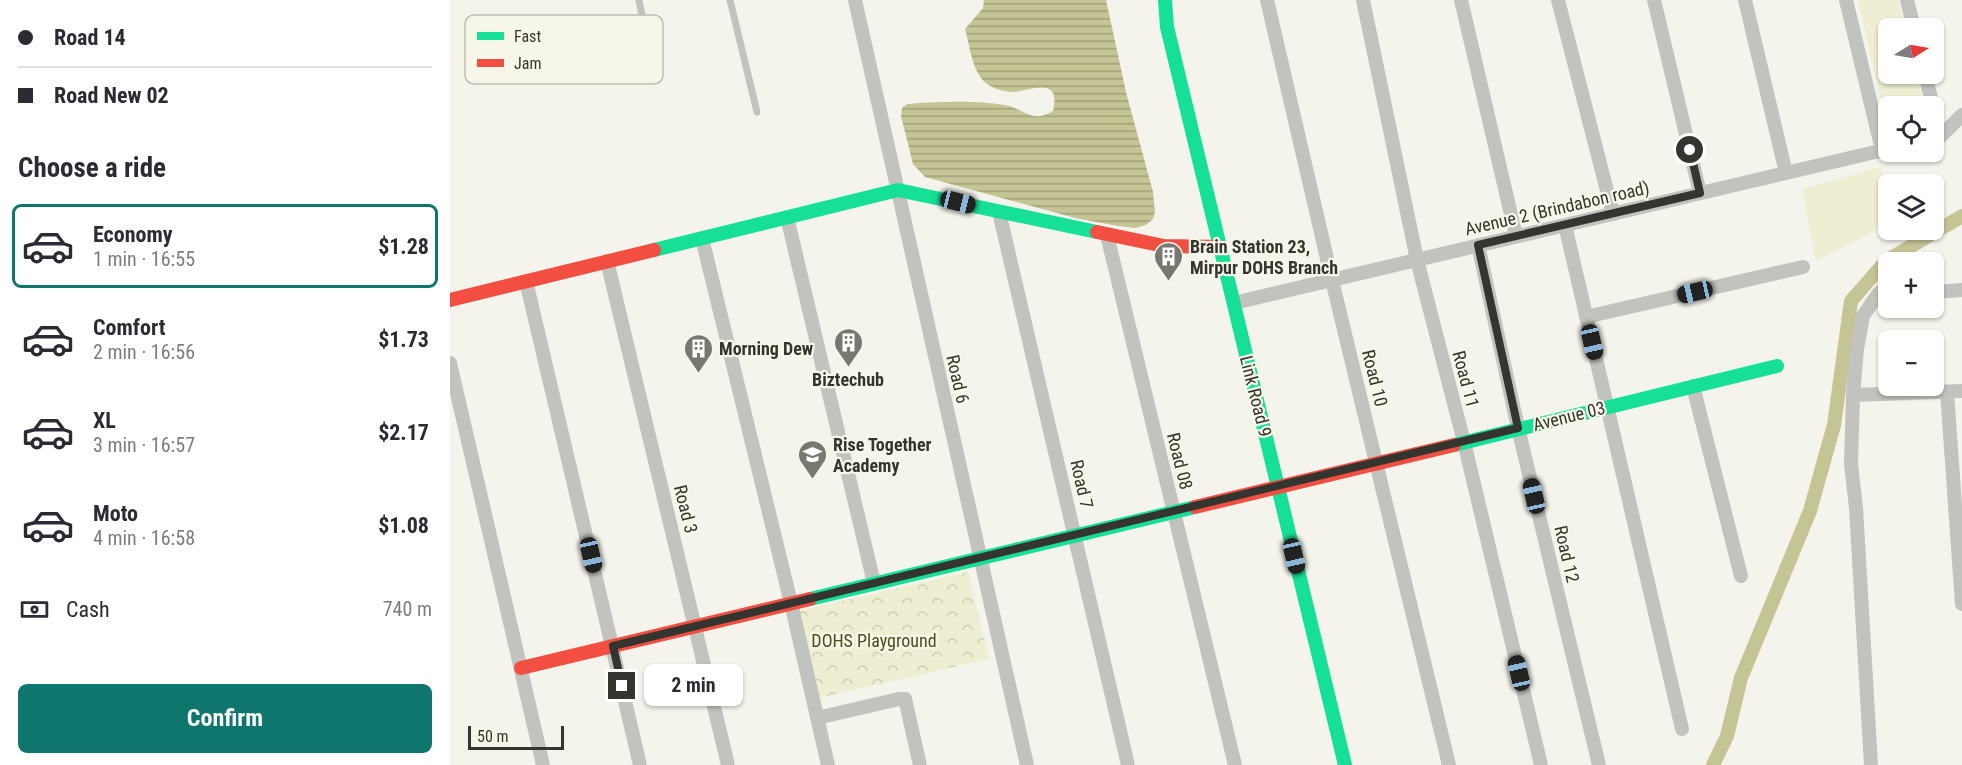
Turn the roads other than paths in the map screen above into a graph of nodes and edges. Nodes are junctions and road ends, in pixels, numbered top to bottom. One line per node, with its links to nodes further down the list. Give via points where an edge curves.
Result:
1 (639, 0): 14 (lane)
2 (730, 0): 17 (lane)
3 (855, 0): 23 (street, Road 6)
4 (1155, 0): 16 (street, Link Road 9)
5 (1165, 0): 16 (street, Link Road 9)
6 (1267, 0): 37 (street, Road 10)
7 (1363, 0): 34 (street, Road 11)
8 (1461, 0): 30 (street)
9 (1558, 0): 26 (street)
10 (1654, 0): 24 (street)
11 (1745, 0): 22 (street)
12 (1846, 0): 19 (street)
13 (1907, 0): 15 (street)
14 (642, 15)
15 (1912, 18)
16 (1167, 27): 33 (street, Link Road 9)
17 (757, 112)
18 (1962, 115): 20 (street)
19 (1878, 123)
20 (1944, 131)
21 (1878, 152): 22 (street, Avenue 2 (Brindabon road))
22 (1786, 173): 24 (street, Avenue 2 (Brindabon road))
23 (898, 190): 25 (street); 27 (street); 58 (street, Road 6)
24 (1700, 193): 26 (street, Avenue 2 (Brindabon road))
25 (999, 212): 29 (street); 57 (street, Road 7)
26 (1613, 214): 28 (street, Avenue 2 (Brindabon road))
27 (787, 217): 31 (street); 60 (street)
28 (1565, 225): 30 (street, Avenue 2 (Brindabon road)); 44 (street)
29 (1107, 235): 33 (street, via 1164,246); 56 (street, Road 08)
30 (1516, 236): 32 (street, Avenue 2 (Brindabon road))
31 (702, 238): 35 (street); 61 (street)
32 (1478, 245): 34 (street, Avenue 2 (Brindabon road)); 52 (street, Road 12)
33 (1220, 247): 43 (street, Link Road 9)
34 (1417, 260): 37 (street, Avenue 2 (Brindabon road)); 53 (street, Road 11)
35 (607, 261): 38 (street); 63 (street, Road 3)
36 (1803, 267): 44 (street)
37 (1332, 280): 43 (street, Avenue 2 (Brindabon road)); 54 (street, Road 10)
38 (526, 281): 42 (street); 64 (street)
39 (1962, 290): 40 (street)
40 (1944, 291)
41 (1878, 299): 50 (street, via 1863,316)
42 (450, 300)
43 (1234, 303): 55 (street, Link Road 9)
44 (1586, 317): 51 (street)
45 (450, 363): 65 (street)
46 (1777, 366): 47 (street, Avenue 03)
47 (1694, 386): 51 (street, Avenue 03); 59 (street)
48 (1962, 391): 49 (street)
49 (1947, 392): 50 (street); 62 (street)
50 (1853, 395): 80 (street, via 1851,464)
51 (1608, 407): 52 (street, Avenue 03); 67 (street)
52 (1518, 428): 53 (street, Avenue 03); 79 (street, Road 12)
53 (1464, 442): 54 (street, Avenue 03); 78 (street, Road 11)
54 (1377, 464): 55 (street, Avenue 03); 77 (street, Road 10)
55 (1278, 487): 56 (street, Avenue 03); 76 (street, Link Road 9)
56 (1174, 512): 57 (street, Avenue 03); 75 (street, Road 08)
57 (1076, 535): 58 (street, Avenue 03); 74 (street, Road 7)
58 (980, 558): 60 (street, Avenue 03); 73 (street, Road 6)
59 (1741, 576)
60 (874, 583): 61 (street, Avenue 03)
61 (791, 603): 63 (street, Avenue 03); 66 (street)
62 (1962, 604)
63 (696, 626): 64 (street, Avenue 03); 70 (street, Road 3)
64 (613, 646): 65 (street, Avenue 03); 69 (street)
65 (520, 668): 68 (street)
66 (817, 718): 71 (street); 72 (street, via 903,698)
67 (1683, 729)
68 (543, 765)
69 (640, 765)
70 (728, 765)
71 (828, 765)
72 (920, 765)
73 (1027, 765)
74 (1128, 765)
75 (1235, 765)
76 (1345, 765)
77 (1449, 765)
78 (1541, 765)
79 (1599, 765)
80 (1871, 765)

